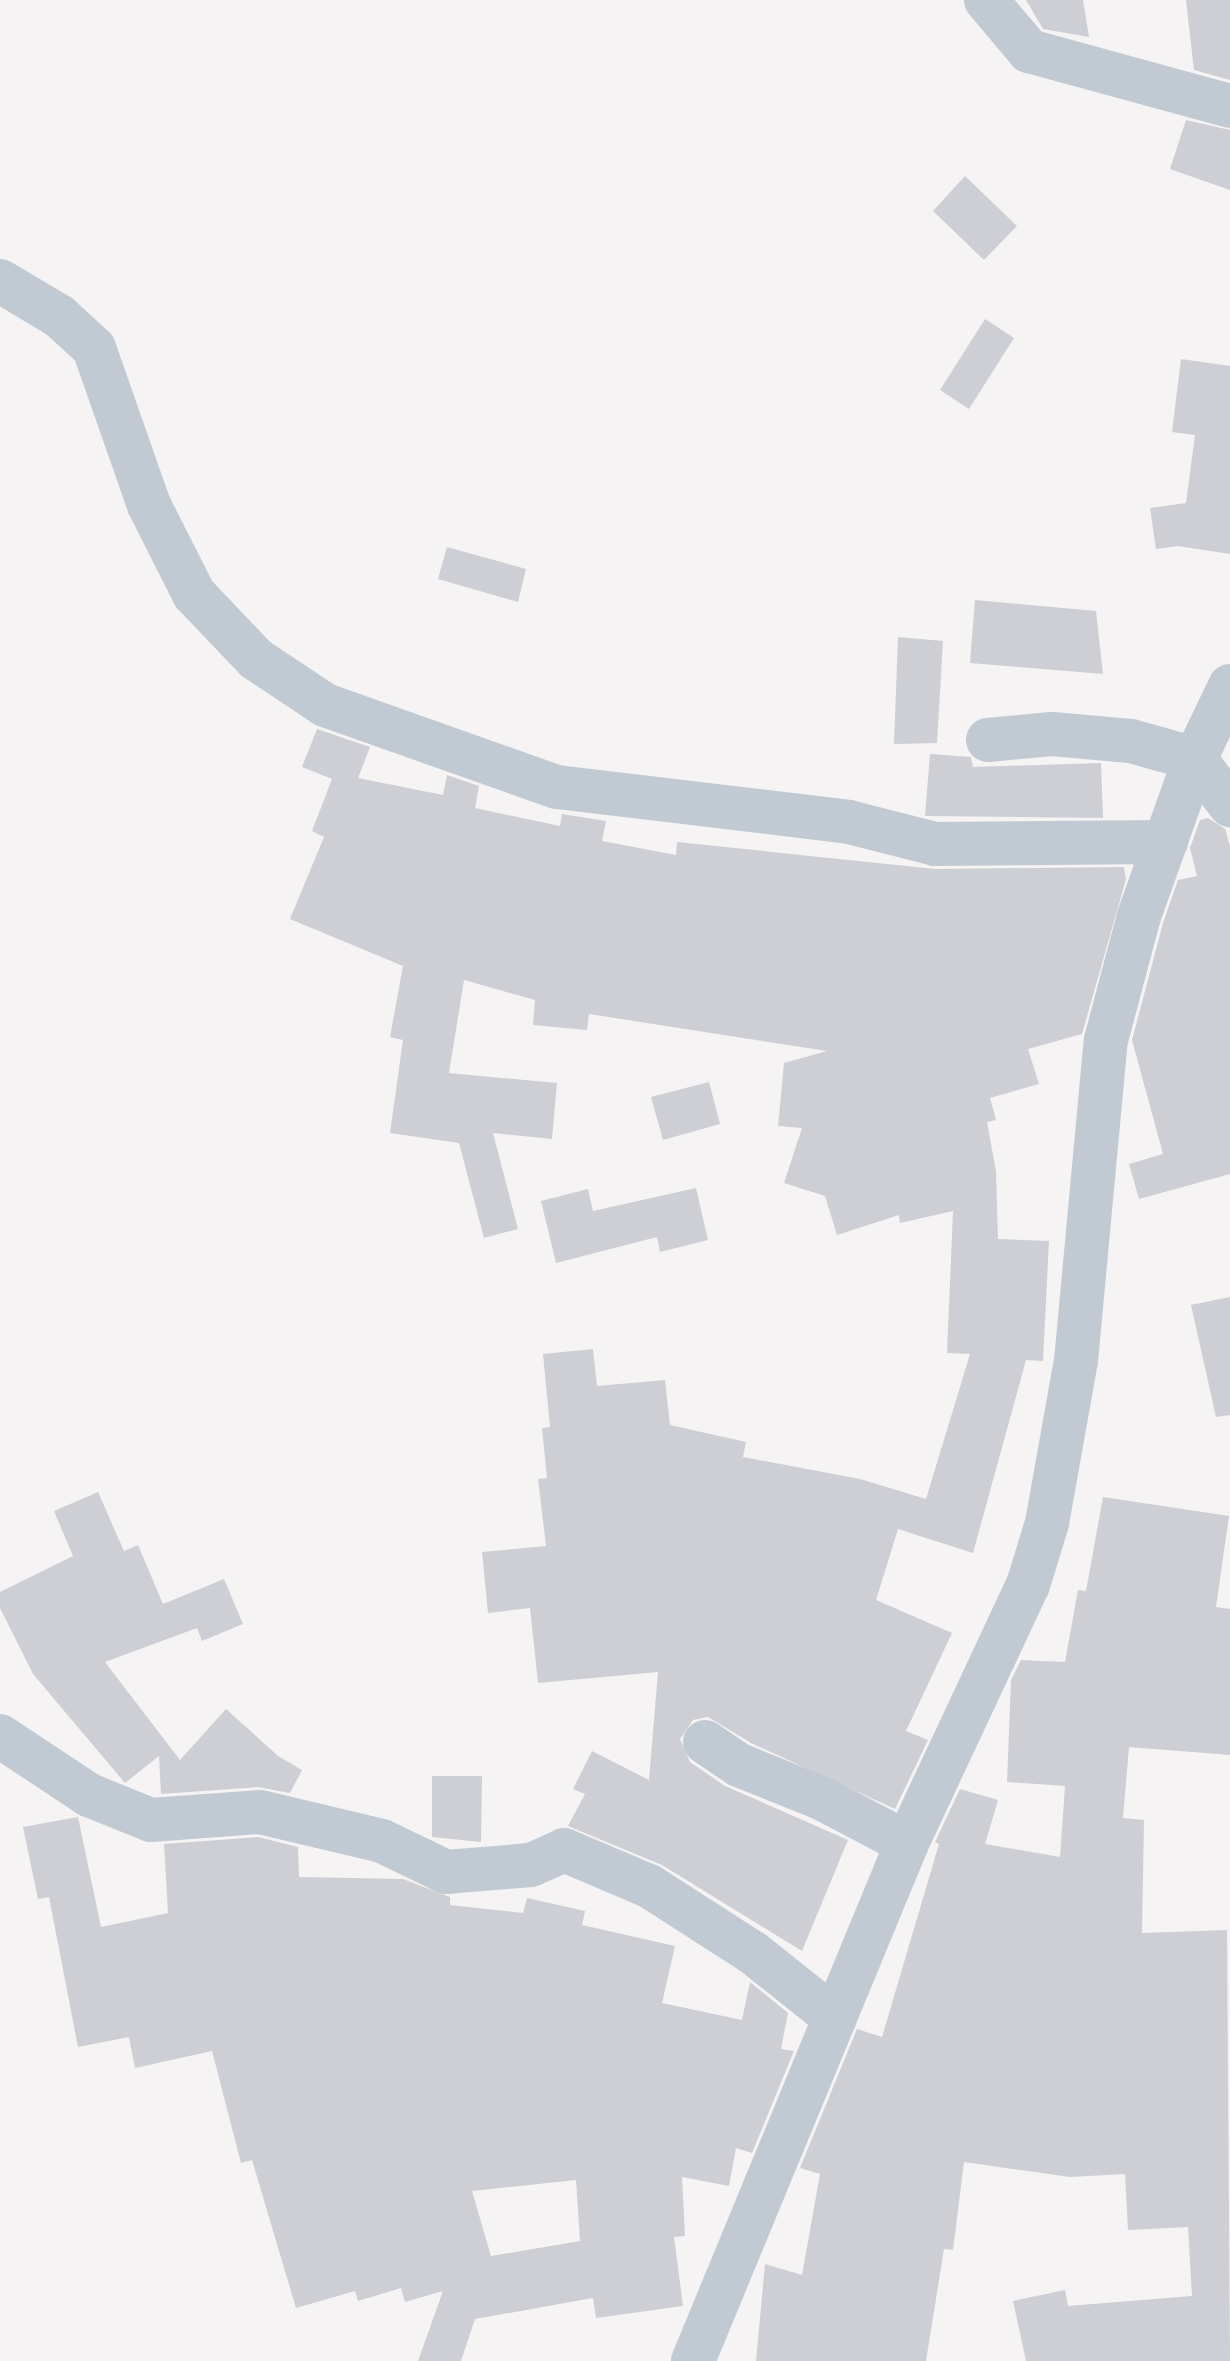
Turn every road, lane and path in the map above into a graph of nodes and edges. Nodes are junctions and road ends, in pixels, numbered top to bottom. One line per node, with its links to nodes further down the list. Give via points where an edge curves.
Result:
1 (986, 0): 2 (street, via 1029,51)
2 (1230, 106)
3 (0, 281): 8 (street, via 59,316 94,348 149,505 194,594 256,659 325,705 557,787 849,822 935,844)
4 (1230, 686): 6 (street)
5 (988, 740): 6 (street, via 1097,735)
6 (1195, 759): 7 (street); 8 (street)
7 (1230, 805)
8 (1166, 842): 11 (street, via 1126,957 1106,1040 1076,1361 1047,1523 1028,1585)
9 (0, 1736): 12 (street, via 89,1795 151,1820 260,1812 382,1841 446,1872 531,1865 564,1850 649,1886 752,1952)
10 (705, 1742): 11 (street, via 739,1765 821,1798)
11 (907, 1843): 12 (street)
12 (835, 2018): 13 (street)
13 (693, 2361)

